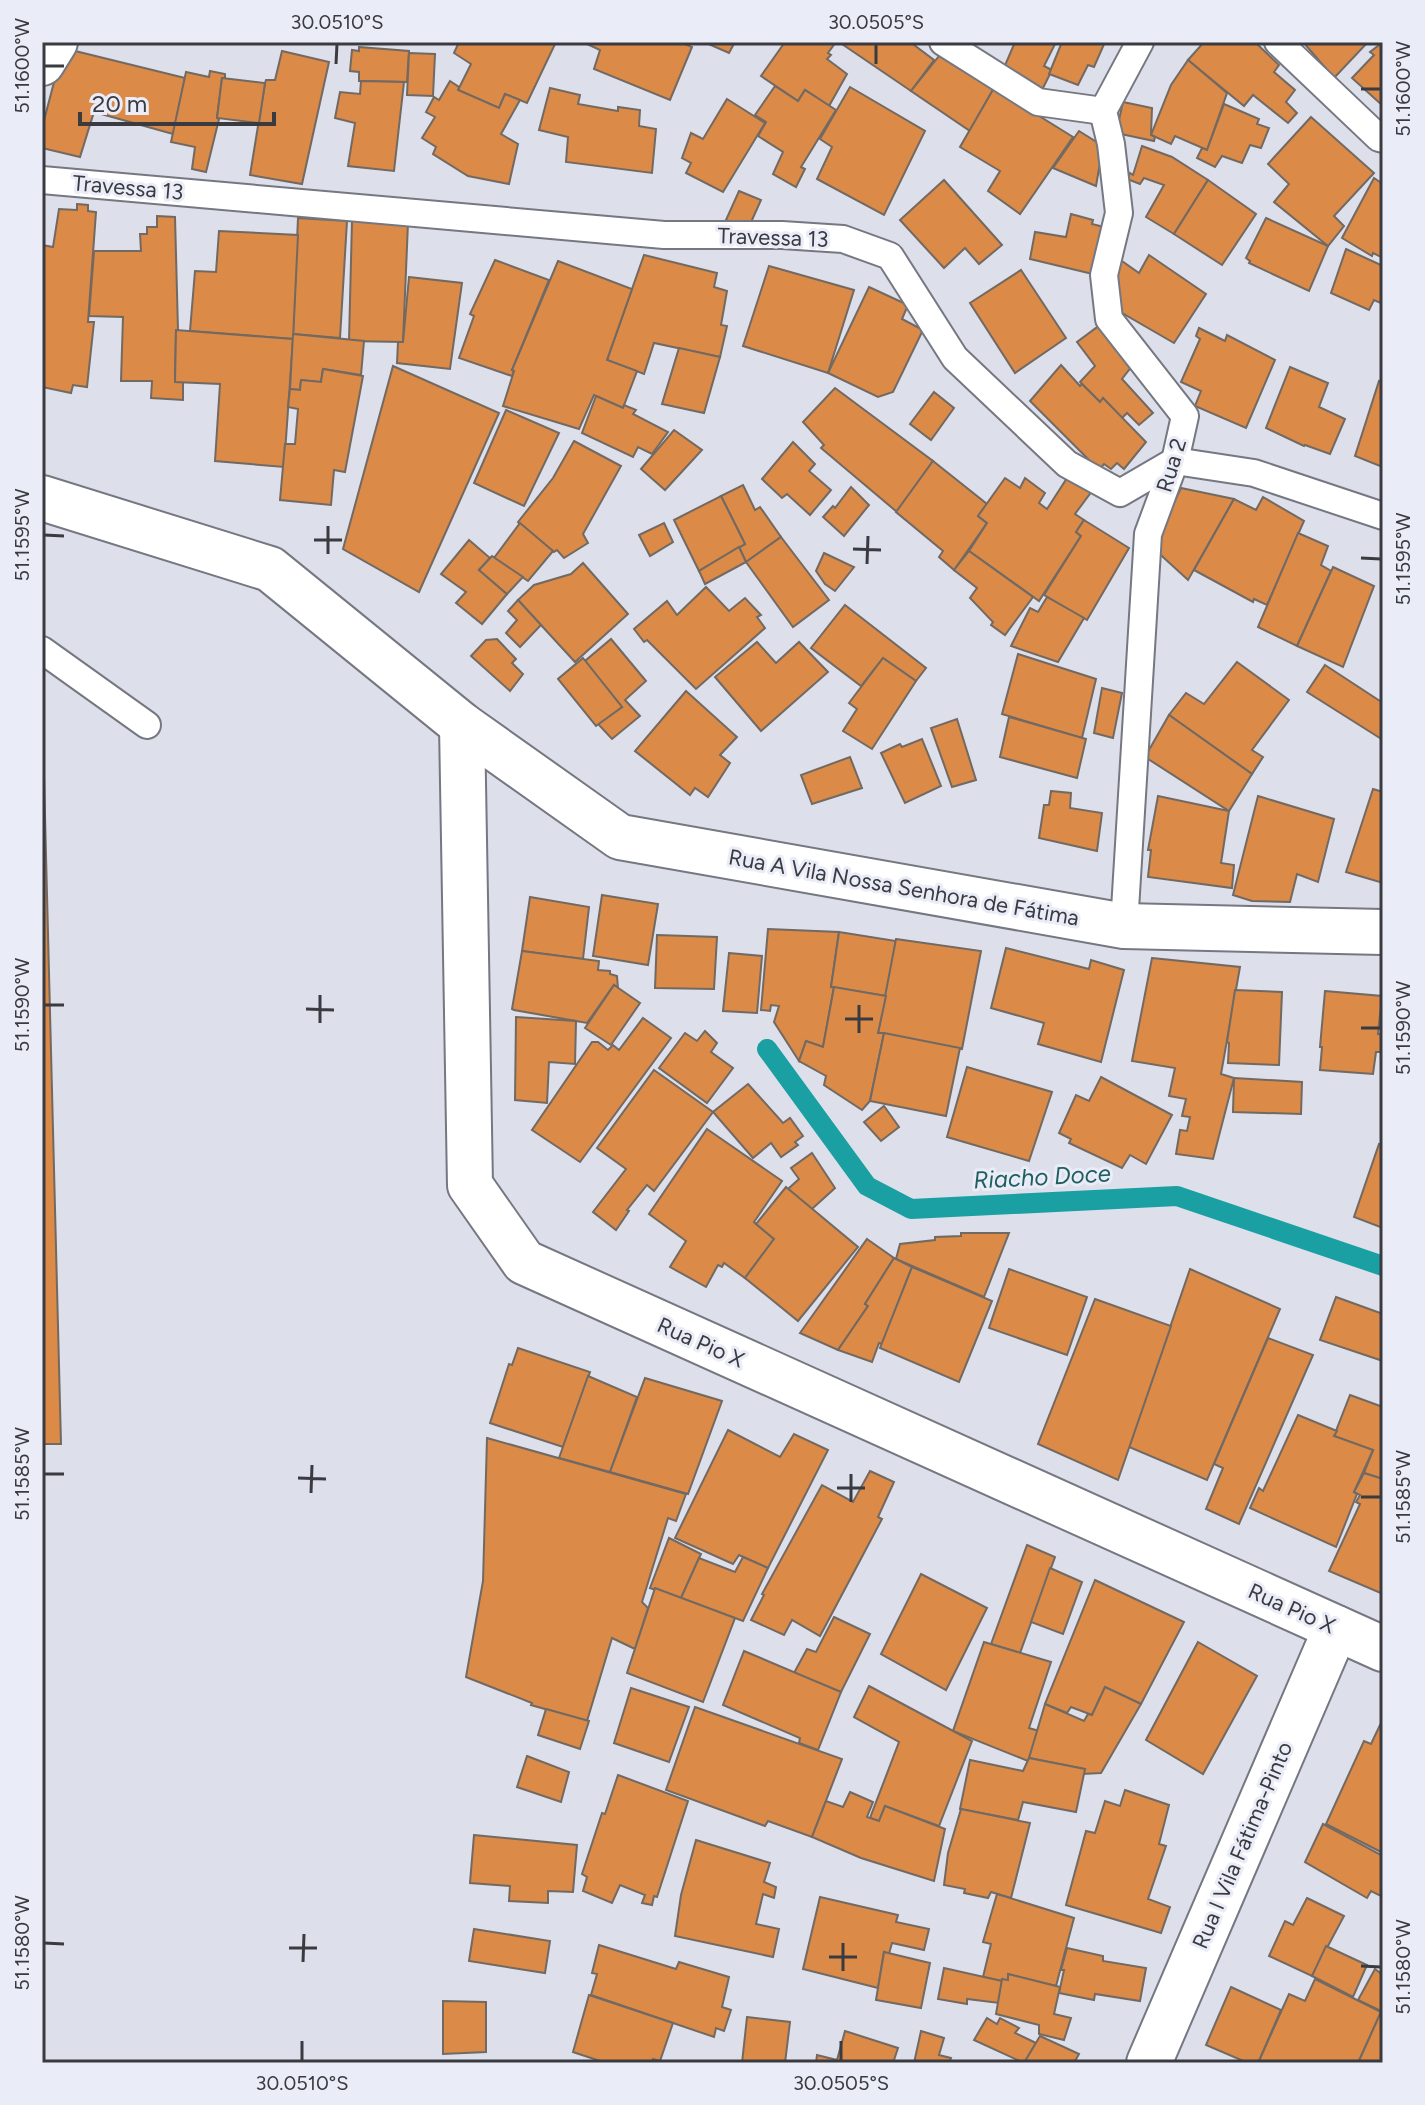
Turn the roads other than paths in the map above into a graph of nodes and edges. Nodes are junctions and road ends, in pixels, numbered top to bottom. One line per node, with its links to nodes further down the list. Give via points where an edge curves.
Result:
1 (55, 42): 5 (street)
2 (943, 42): 6 (lane, via 1038,102)
3 (1140, 42): 6 (lane)
4 (1278, 42): 7 (lane)
5 (42, 63)
6 (1103, 111): 9 (lane, Rua 2, via 1119,213 1104,275 1109,319 1185,416)
7 (1383, 139)
8 (42, 180): 9 (lane, Travessa 13, via 664,235 843,239 890,256 955,358 1067,464 1120,493)
9 (1175, 461): 11 (lane, via 1254,473); 15 (lane, Rua 2, via 1148,534)
10 (42, 498): 14 (street, Rua A Vila Nossa Senhora de Fátima, via 270,569)
11 (1383, 516)
12 (42, 650): 13 (lane)
13 (147, 725)
14 (462, 725): 15 (street, Rua A Vila Nossa Senhora de Fátima, via 620,837); 17 (street, Rua Pio X, via 470,1185 524,1262)
15 (1124, 926): 16 (street, Rua A Vila Nossa Senhora de Fátima)
16 (1383, 932)
17 (1336, 1628): 18 (street, Rua Pio X); 19 (street, Rua I Vila Fátima-Pinto)
18 (1383, 1649)
19 (1149, 2063)

